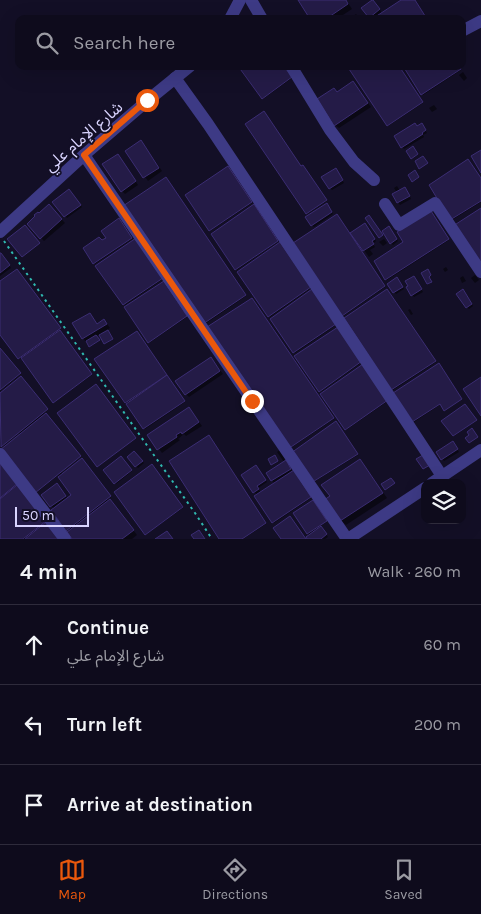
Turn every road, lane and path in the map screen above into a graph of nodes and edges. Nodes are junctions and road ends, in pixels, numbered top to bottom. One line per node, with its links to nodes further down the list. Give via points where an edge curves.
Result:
1 (240, 0): 3 (street)
2 (251, 0): 4 (street)
3 (232, 15)
4 (260, 15)
5 (481, 21): 6 (street)
6 (466, 29)
7 (185, 70): 9 (street, شارع الإمام علي)
8 (293, 70): 11 (street, via 330,130 354,162)
9 (175, 78): 10 (street, شارع الإمام علي); 17 (street, via 378,379)
10 (84, 155): 13 (street, شارع الإمام علي); 22 (street)
11 (374, 180)
12 (385, 204): 14 (street, via 399,225 435,203)
13 (0, 234): 21 (path)
14 (481, 272)
15 (481, 450): 18 (street)
16 (0, 454): 20 (street)
17 (436, 479)
18 (438, 479)
19 (421, 491): 22 (street)
20 (65, 539)
21 (212, 539)
22 (347, 539)

